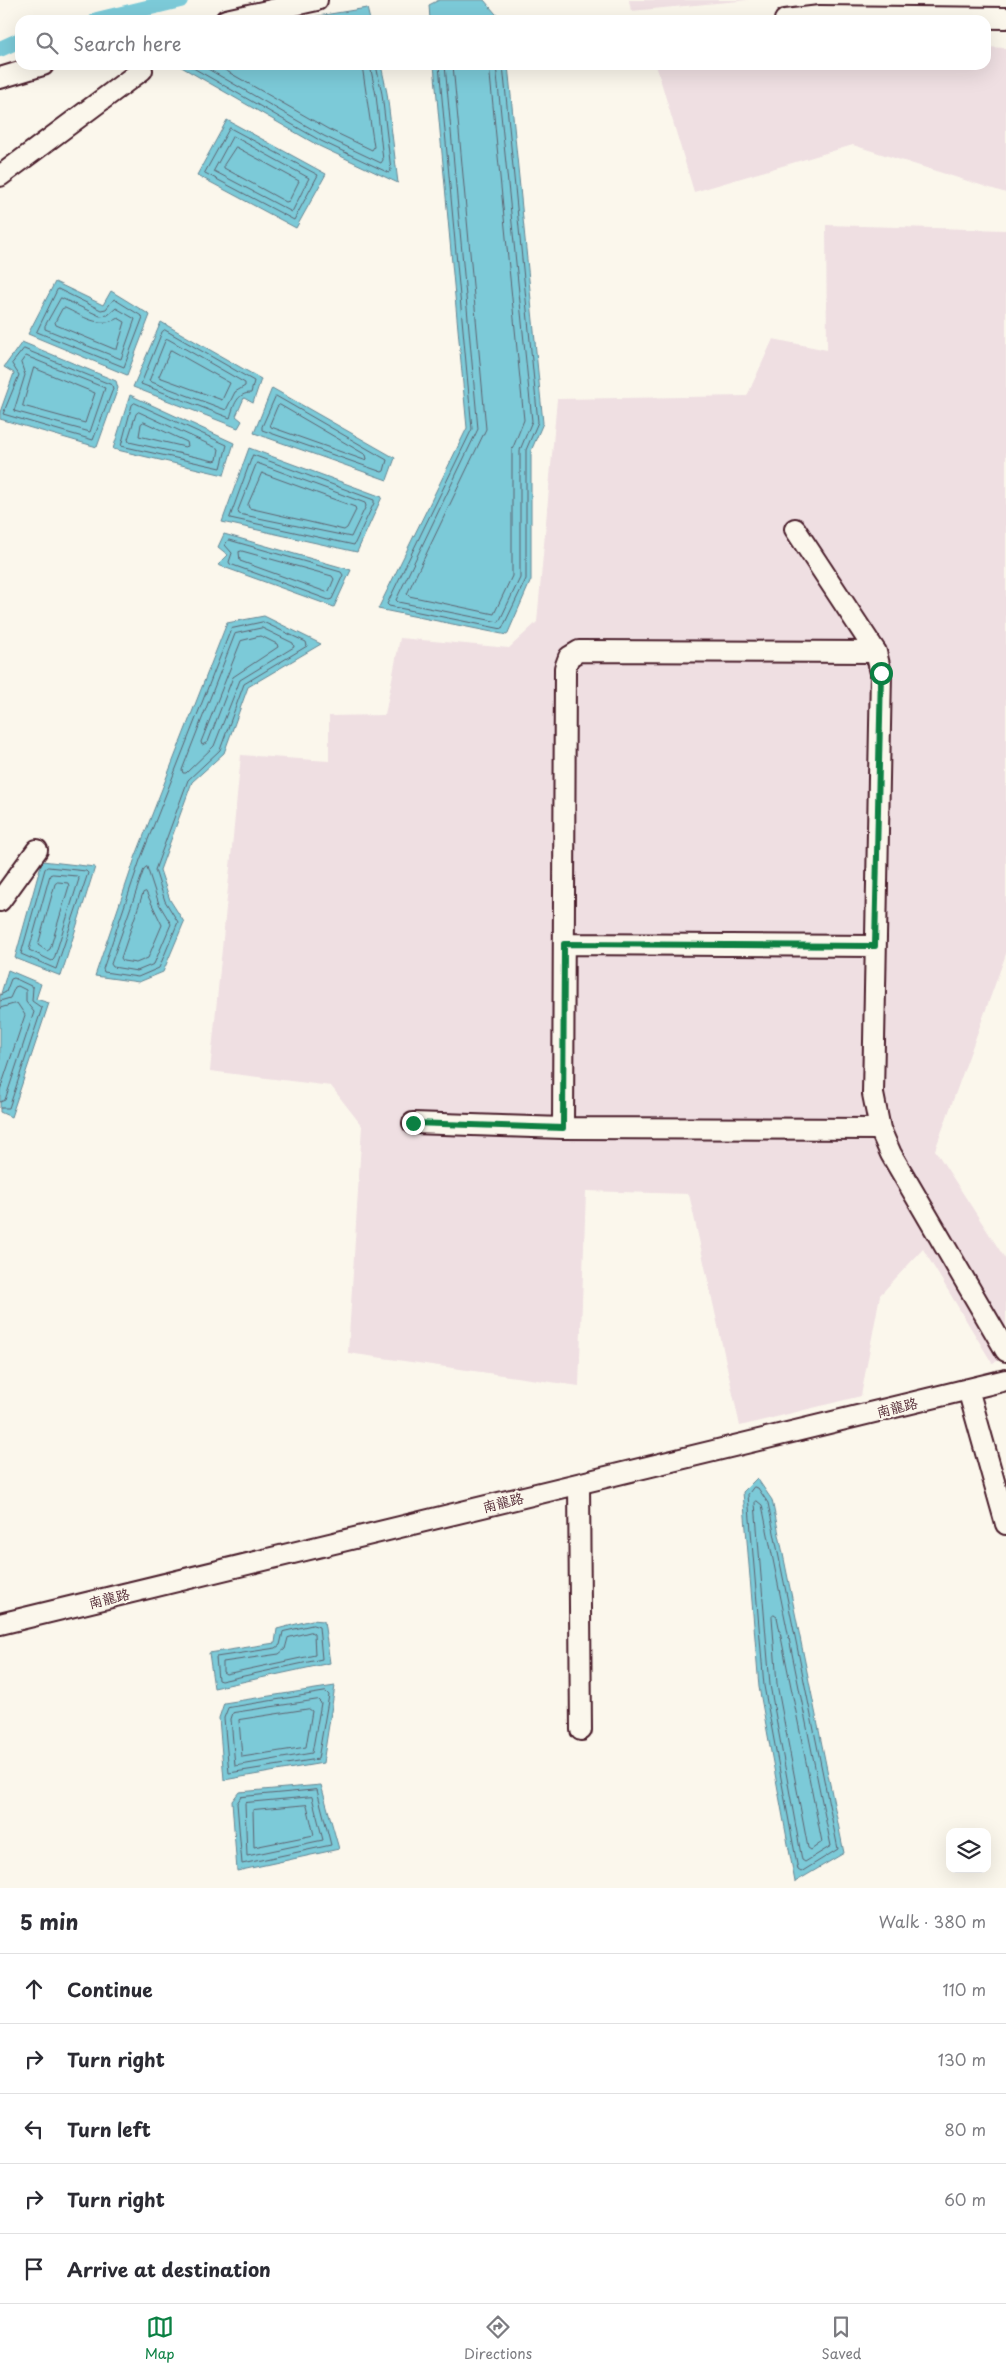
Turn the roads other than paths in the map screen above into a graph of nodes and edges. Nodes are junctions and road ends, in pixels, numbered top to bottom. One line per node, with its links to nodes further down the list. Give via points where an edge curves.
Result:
1 (317, 0): 2 (street)
2 (249, 15)
3 (991, 18): 4 (street)
4 (1006, 18)
5 (26, 70): 7 (street)
6 (142, 70): 8 (street)
7 (0, 78)
8 (0, 176)
9 (795, 529): 10 (street)
10 (876, 652): 13 (street, via 579,651 569,657 565,668); 14 (street, via 881,673)
11 (37, 850): 12 (street)
12 (0, 901)
13 (564, 944): 14 (street); 16 (street)
14 (875, 946): 17 (street, via 873,1094)
15 (413, 1123): 16 (street)
16 (563, 1128): 17 (street)
17 (880, 1130): 18 (street)
18 (1006, 1351)
19 (1006, 1380): 20 (street, 南龍路)
20 (968, 1389): 21 (street, 南龍路); 22 (street)
21 (579, 1484): 23 (street, 南龍路); 24 (street)
22 (1006, 1524)
23 (0, 1624)
24 (581, 1730)

